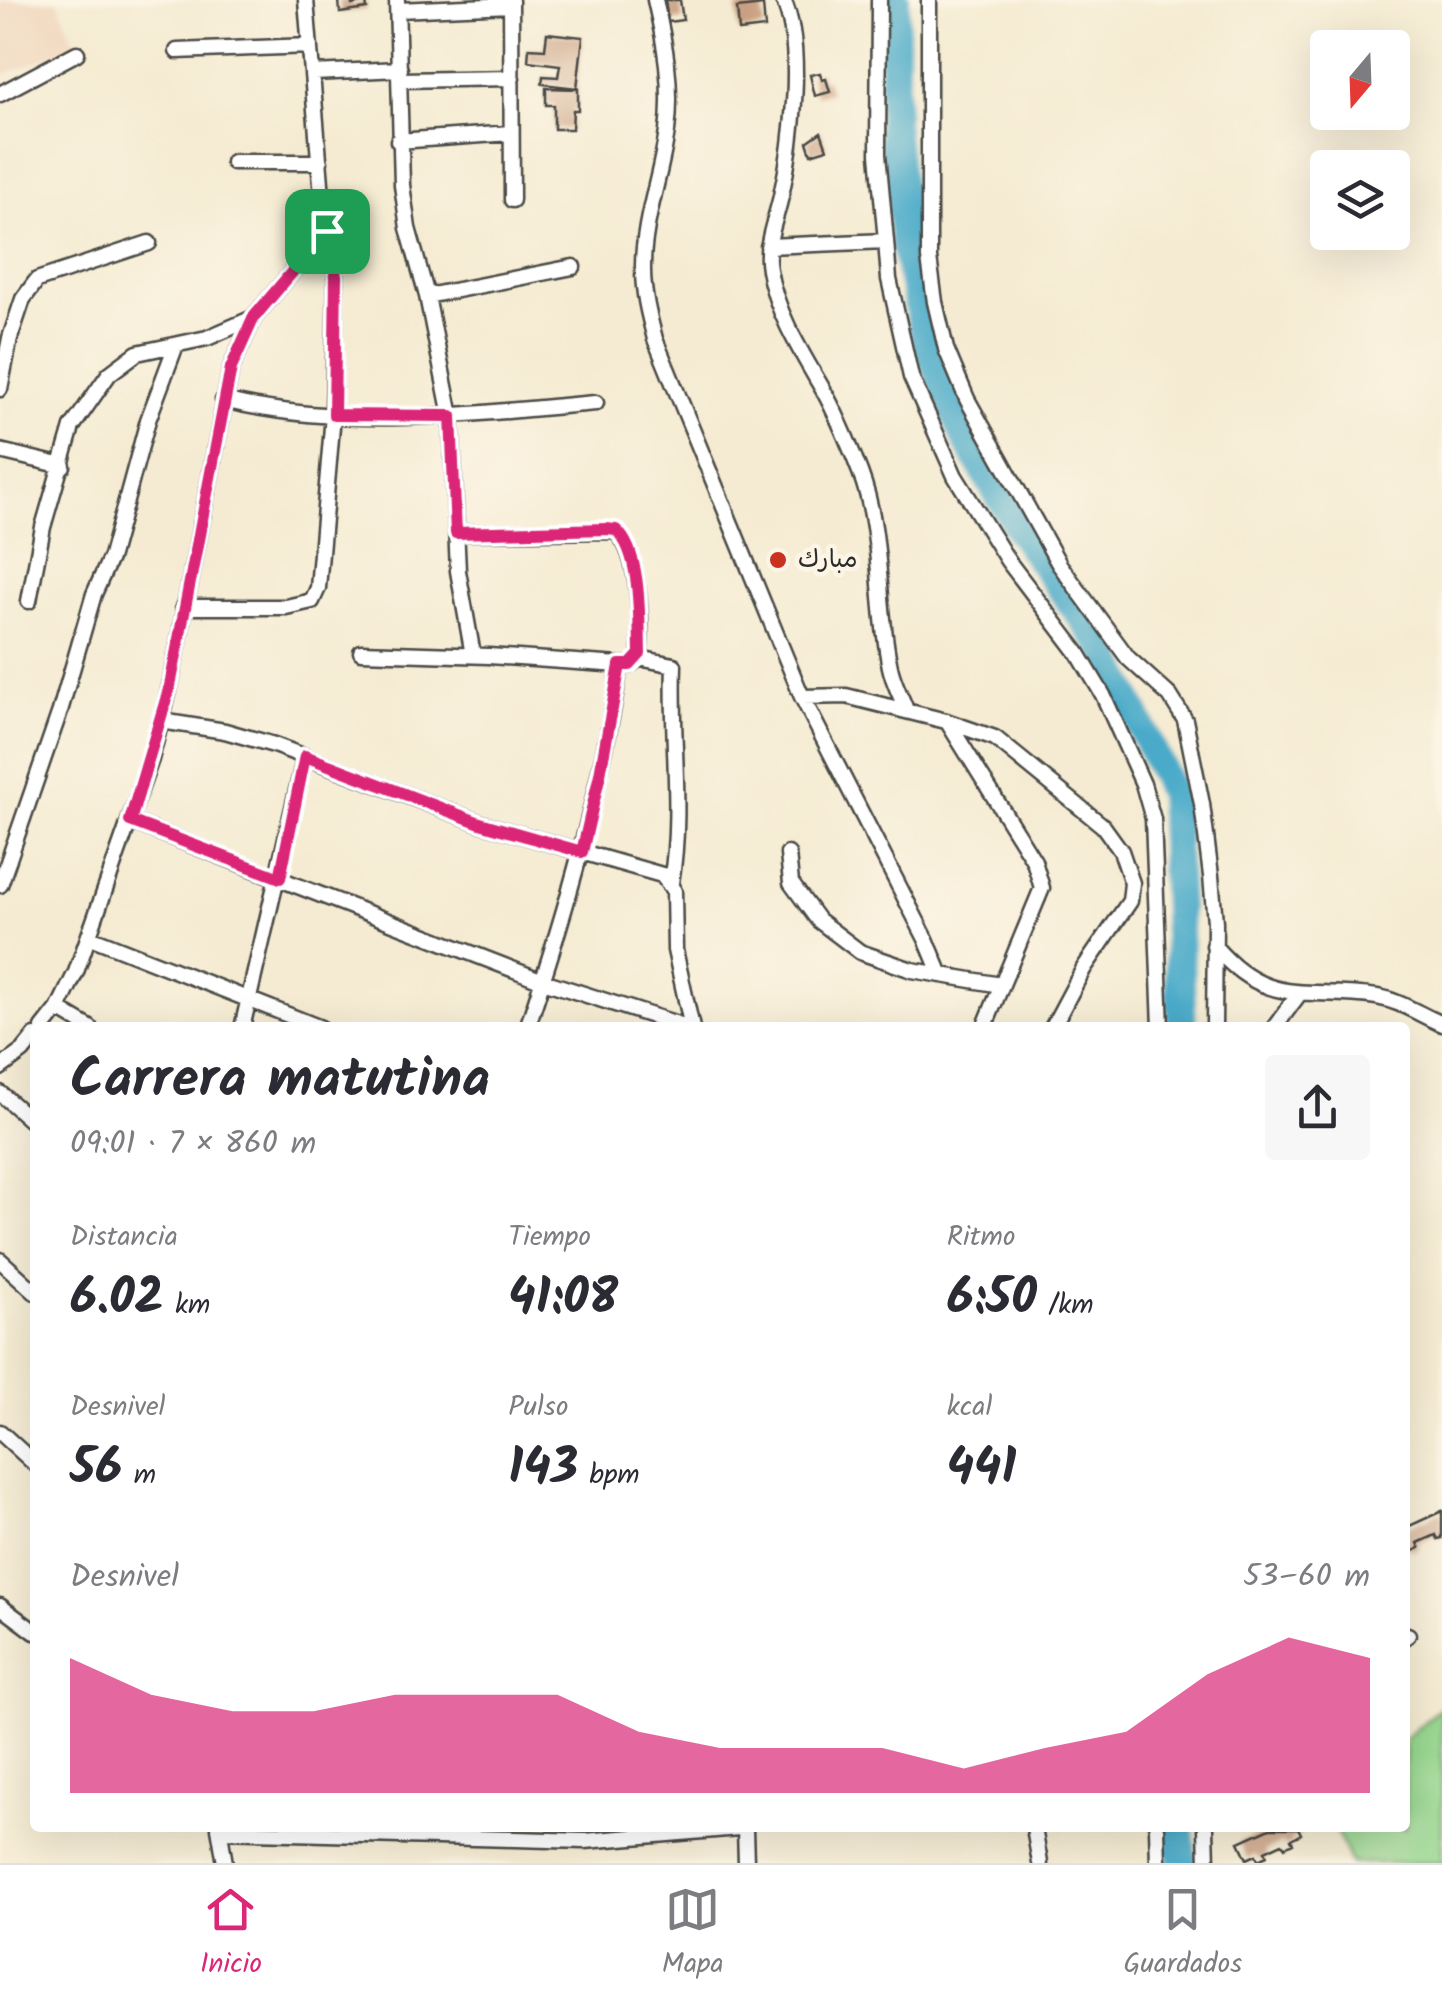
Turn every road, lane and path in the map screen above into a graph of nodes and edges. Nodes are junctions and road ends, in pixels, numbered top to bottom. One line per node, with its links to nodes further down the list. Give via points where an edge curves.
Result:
1 (306, 0): 8 (street)
2 (656, 0): 42 (street, via 668,111 642,266 644,294 654,338)
3 (784, 0): 23 (street, via 797,68 782,193)
4 (878, 0): 21 (street, via 878,154)
5 (929, 0): 54 (street, via 930,258 946,349 1059,564 1128,658 1170,696 1185,720 1202,804)
6 (511, 3): 7 (street); 13 (street)
7 (397, 5): 12 (street)
8 (310, 46): 9 (street); 11 (street)
9 (177, 51)
10 (76, 53): 14 (street)
11 (313, 72): 12 (street); 18 (street)
12 (400, 75): 13 (street); 16 (street)
13 (512, 78): 15 (street)
14 (0, 94)
15 (511, 134): 16 (street); 19 (street)
16 (398, 141): 25 (street, via 408,228)
17 (233, 162): 18 (street)
18 (320, 162): 20 (street)
19 (512, 200)
20 (327, 231): 26 (street); 31 (street, via 336,276)
21 (886, 241): 23 (street); 70 (street, via 911,377 955,476 1078,654 1143,784 1153,819)
22 (149, 243): 28 (street, via 36,280 10,338)
23 (768, 246): 43 (street, via 778,304 860,473 877,531 890,668)
24 (573, 266): 25 (street)
25 (427, 296): 32 (street)
26 (254, 317): 27 (street); 29 (street)
27 (176, 345): 34 (street, via 138,353 109,374 72,427); 52 (street)
28 (0, 389)
29 (224, 400): 31 (street); 37 (street)
30 (596, 403): 32 (street)
31 (334, 415): 32 (street); 37 (street, via 316,596 286,607)
32 (451, 416): 35 (street)
33 (0, 451): 34 (street)
34 (63, 466): 36 (street)
35 (456, 533): 39 (street); 40 (street, via 616,530 628,545 635,575)
36 (29, 600)
37 (183, 606): 45 (street)
38 (360, 652): 39 (street)
39 (473, 655): 41 (street)
40 (639, 658): 41 (street); 51 (street, via 674,665 677,846)
41 (620, 665): 48 (street)
42 (802, 697): 43 (street, via 846,696); 55 (street)
43 (906, 710): 44 (street)
44 (946, 720): 57 (street, via 1034,861 1042,888); 69 (street, via 995,738 1103,826 1121,851 1132,883 1130,901)
45 (162, 721): 46 (street, via 225,731); 47 (street)
46 (305, 756): 48 (street, via 480,823); 50 (street)
47 (130, 821): 50 (street); 53 (street)
48 (582, 852): 51 (street, via 662,874); 56 (street)
49 (788, 854): 55 (street, via 792,883 818,920 860,952)
50 (280, 878): 56 (street); 59 (street)
51 (671, 883): 67 (street, via 675,950)
52 (0, 885)
53 (90, 937): 59 (street); 60 (street)
54 (1214, 946): 58 (street, via 1250,980); 71 (street)
55 (941, 975): 57 (street)
56 (543, 981): 65 (street); 66 (street)
57 (1001, 985): 68 (street)
58 (1299, 994): 72 (street); 73 (street, via 1380,998)
59 (250, 998): 63 (street); 64 (street)
60 (58, 1008): 61 (street); 62 (street)
61 (47, 1022)
62 (80, 1022)
63 (244, 1022)
64 (307, 1022)
65 (529, 1022)
66 (672, 1022)
67 (690, 1022)
68 (986, 1022)
69 (1055, 1022)
70 (1161, 1022)
71 (1214, 1022)
72 (1278, 1022)
73 (1442, 1024)
74 (30, 1041): 75 (street)
75 (0, 1068)
76 (0, 1093): 77 (street)
77 (30, 1120)
78 (0, 1260): 79 (street)
79 (30, 1287)
80 (0, 1432): 81 (street)
81 (30, 1459)
82 (0, 1606): 83 (street)
83 (30, 1628)
84 (220, 1832): 91 (street)
85 (310, 1832): 86 (street, via 585,1841)
86 (694, 1832)
87 (742, 1832): 92 (street)
88 (1035, 1832): 93 (street)
89 (1157, 1832): 94 (street)
90 (1206, 1832): 95 (street)
91 (225, 1863)
92 (746, 1863)
93 (1040, 1863)
94 (1158, 1863)
95 (1208, 1863)

